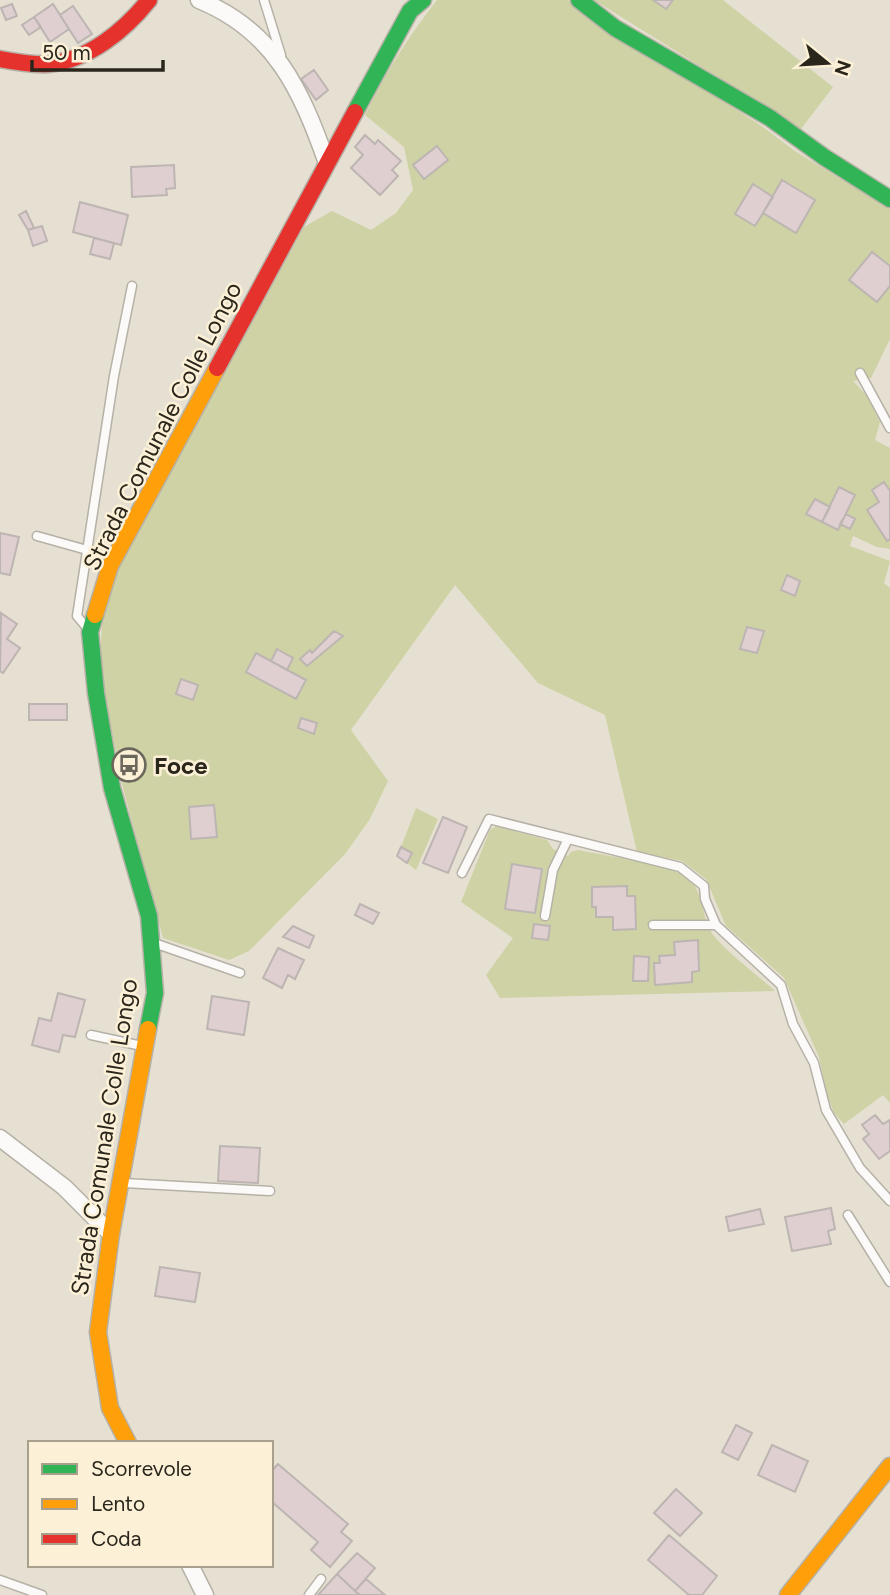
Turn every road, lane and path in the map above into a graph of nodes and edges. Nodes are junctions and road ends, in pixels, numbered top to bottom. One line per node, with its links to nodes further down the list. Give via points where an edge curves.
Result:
1 (149, 0): 6 (street, via 110,38 76,57 34,65)
2 (199, 0): 7 (street, via 224,10 253,31)
3 (264, 0): 7 (lane)
4 (422, 0): 8 (street, Strada Comunale Colle Longo, via 410,11)
5 (579, 0): 9 (street, via 615,28 770,118)
6 (0, 59)
7 (281, 63): 8 (street)
8 (327, 163): 15 (street, Strada Comunale Colle Longo, via 110,566)
9 (890, 199)
10 (132, 286): 14 (lane)
11 (860, 373): 12 (lane)
12 (890, 428)
13 (37, 536): 14 (lane)
14 (87, 550): 15 (lane, via 78,616)
15 (90, 632): 21 (street, Strada Comunale Colle Longo, via 112,788 149,916)
16 (568, 839): 17 (lane, via 489,820); 18 (lane, via 553,870); 20 (lane, via 680,867 704,886)
17 (462, 873)
18 (545, 916)
19 (653, 925): 20 (lane)
20 (716, 925): 28 (lane, via 781,985 793,1024 814,1063 826,1110 860,1168)
21 (151, 942): 22 (lane); 24 (street, Strada Comunale Colle Longo, via 155,993)
22 (240, 973)
23 (91, 1035): 24 (lane)
24 (145, 1047): 26 (street, Strada Comunale Colle Longo)
25 (0, 1138): 30 (street, via 64,1187)
26 (121, 1183): 27 (lane); 30 (street, Strada Comunale Colle Longo)
27 (270, 1191)
28 (890, 1201)
29 (848, 1215): 31 (lane)
30 (110, 1234): 32 (street, Strada Comunale Colle Longo, via 98,1332 110,1408)
31 (890, 1282)
32 (127, 1441)
33 (890, 1466): 40 (street)
34 (191, 1567): 38 (street)
35 (321, 1579): 39 (lane)
36 (0, 1580): 37 (lane)
37 (42, 1595)
38 (205, 1595)
39 (309, 1595)
40 (788, 1595)

